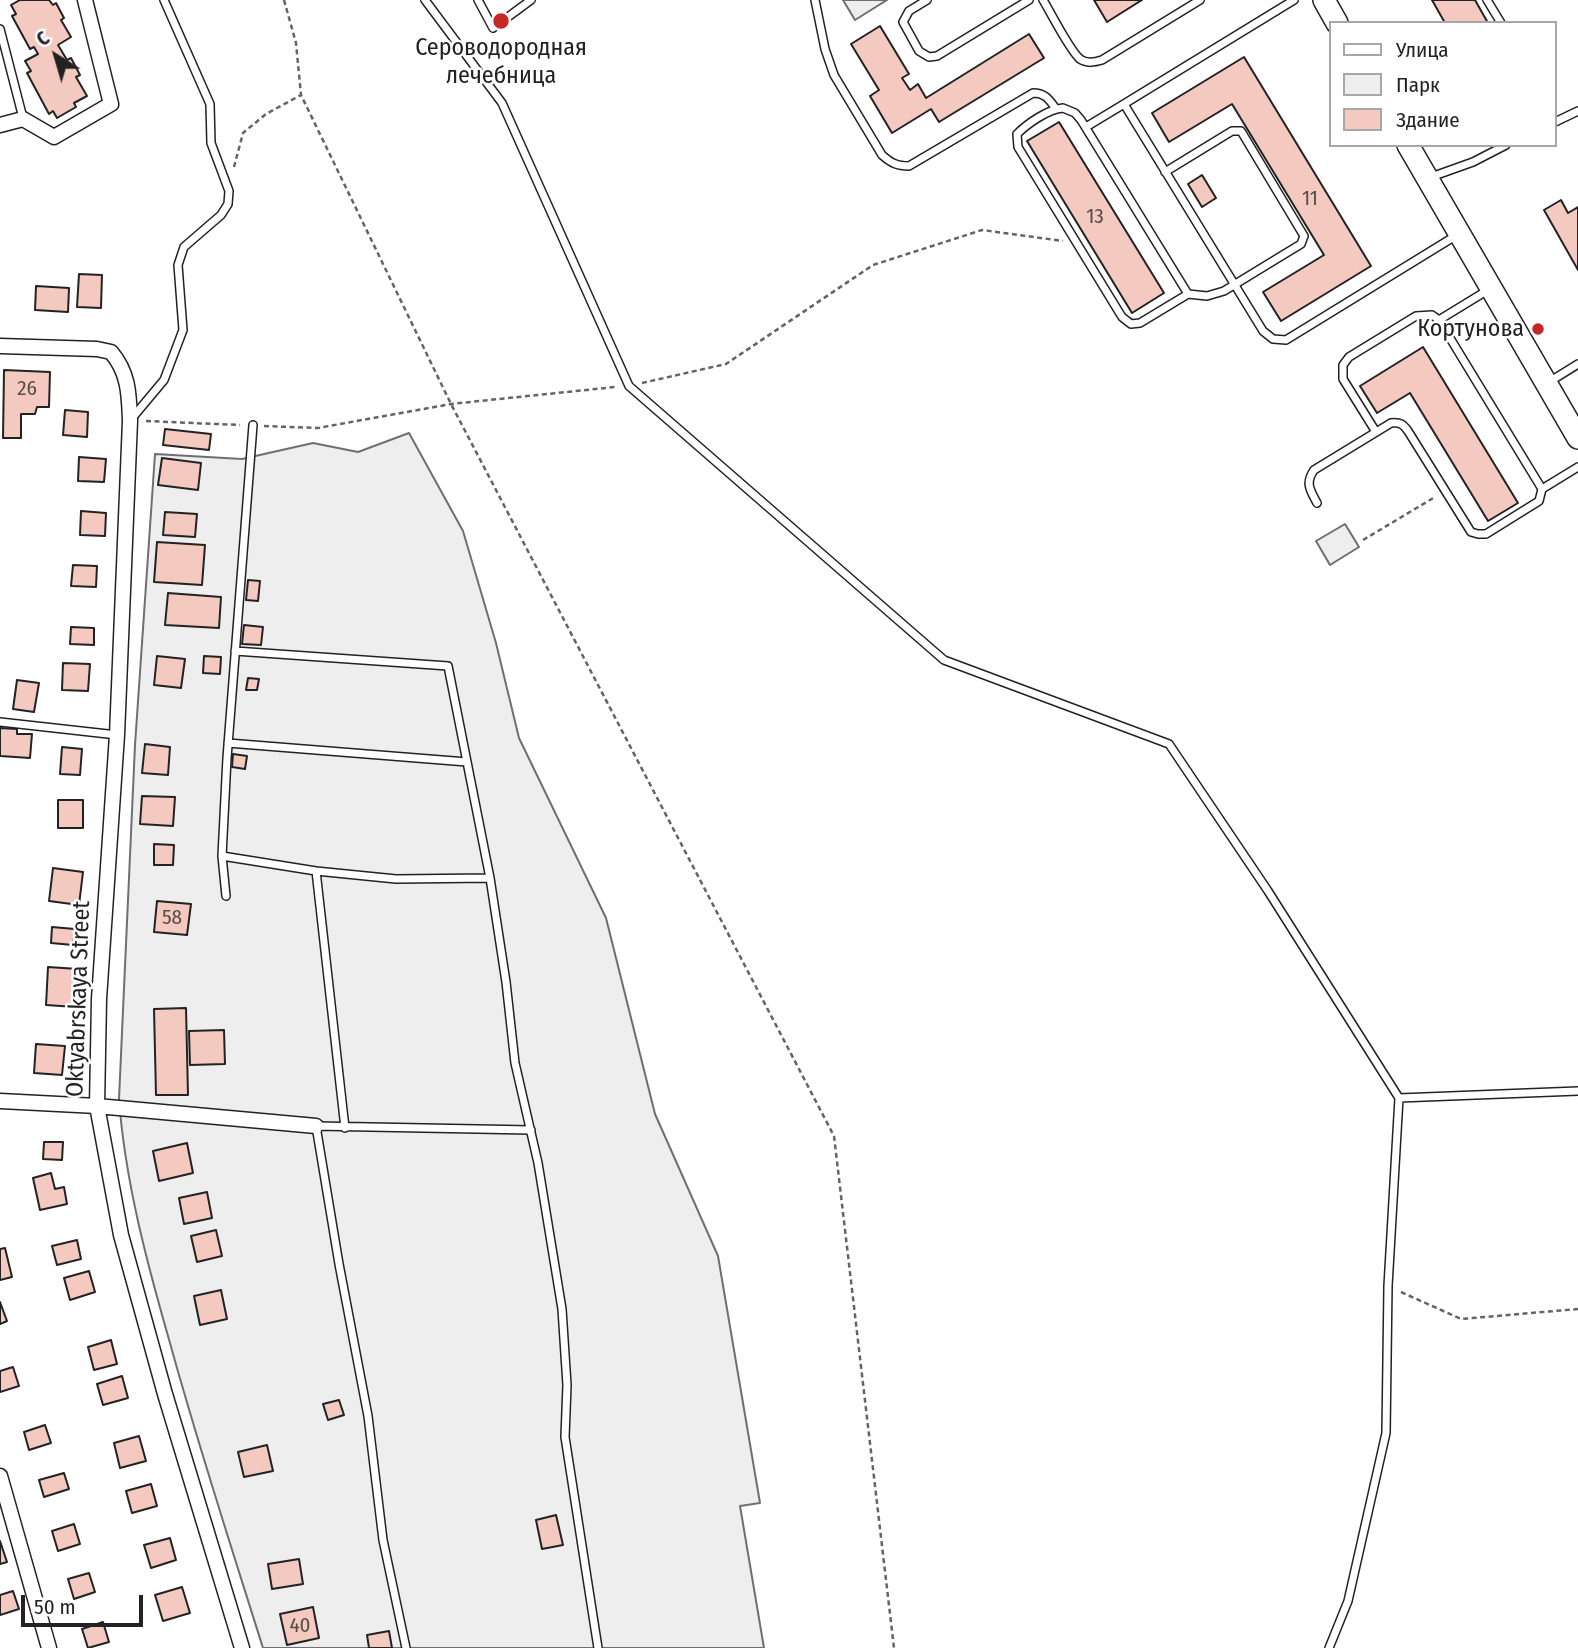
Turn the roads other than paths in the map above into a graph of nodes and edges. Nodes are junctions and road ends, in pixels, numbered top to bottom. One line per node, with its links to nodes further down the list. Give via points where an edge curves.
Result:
1 (85, 0): 20 (street, via 111,104 54,137)
2 (164, 0): 36 (lane, via 210,104 211,143 229,191 228,204 184,247 178,265 183,330 164,380)
3 (425, 0): 53 (lane, via 502,103 629,386 944,660 1169,744)
4 (478, 0): 5 (lane, via 494,28)
5 (531, 0)
6 (814, 0): 18 (lane, via 834,75 889,162 909,166 1033,93 1044,94)
7 (927, 0): 8 (lane, via 909,11 903,22 919,51 929,57)
8 (1029, 0)
9 (1043, 0): 10 (lane, via 1077,56 1094,62)
10 (1200, 0)
11 (1294, 0): 17 (lane)
12 (1324, 0): 14 (main road)
13 (1487, 0): 15 (lane)
14 (1336, 21)
15 (1499, 21)
16 (0, 29): 20 (lane)
17 (1124, 104): 23 (lane); 26 (lane)
18 (1056, 109): 23 (lane, via 1075,113); 31 (lane, via 1022,129 1017,134 1018,147 1122,317 1131,324 1140,323)
19 (1578, 111): 21 (lane)
20 (23, 119): 22 (street)
21 (1557, 121)
22 (0, 125)
23 (1086, 127): 31 (lane)
24 (1409, 147): 27 (main road)
25 (1502, 147): 27 (lane)
26 (1165, 172): 29 (lane); 29 (lane, via 1232,131 1241,131 1296,219 1304,236 1301,244)
27 (1427, 178): 28 (main road)
28 (1460, 234): 29 (lane, via 1286,340 1273,339 1263,331); 30 (main road)
29 (1234, 285): 31 (lane, via 1214,294)
30 (1491, 288): 32 (lane); 35 (main road)
31 (1188, 294)
32 (1439, 320): 38 (lane, via 1432,315 1416,316 1343,365 1343,379); 41 (lane)
33 (0, 346): 36 (street, Oktyabrskaya Street, via 111,352 129,388)
34 (1578, 364): 35 (lane)
35 (1546, 384): 39 (main road)
36 (130, 421): 45 (street, Oktyabrskaya Street)
37 (253, 425): 43 (lane)
38 (1376, 432): 41 (lane, via 1391,423 1403,424 1467,527 1478,534 1486,534 1539,501); 42 (lane, via 1314,470 1308,482)
39 (1578, 438)
40 (1578, 467): 41 (lane)
41 (1542, 489)
42 (1317, 503)
43 (235, 651): 46 (lane); 47 (lane, via 448,666)
44 (0, 722): 45 (lane)
45 (117, 734): 55 (street, Oktyabrskaya Street, via 99,999)
46 (228, 743): 47 (lane); 48 (lane)
47 (467, 762): 50 (lane)
48 (222, 856): 49 (lane); 51 (lane)
49 (316, 870): 50 (lane, via 396,879); 57 (lane)
50 (490, 878): 58 (lane, via 515,1063)
51 (226, 896)
52 (1578, 1091): 53 (lane)
53 (1399, 1098): 64 (lane, via 1388,1286 1386,1433 1348,1601)
54 (0, 1101): 55 (street)
55 (97, 1106): 56 (street); 61 (street, Oktyabrskaya Street, via 121,1236)
56 (316, 1126): 57 (lane); 62 (lane, via 368,1416 383,1540)
57 (345, 1128): 58 (lane)
58 (531, 1130): 63 (lane, via 562,1308 568,1385 565,1437)
59 (0, 1476): 60 (street)
60 (50, 1648)
61 (242, 1648)
62 (406, 1648)
63 (598, 1648)
64 (1329, 1648)

